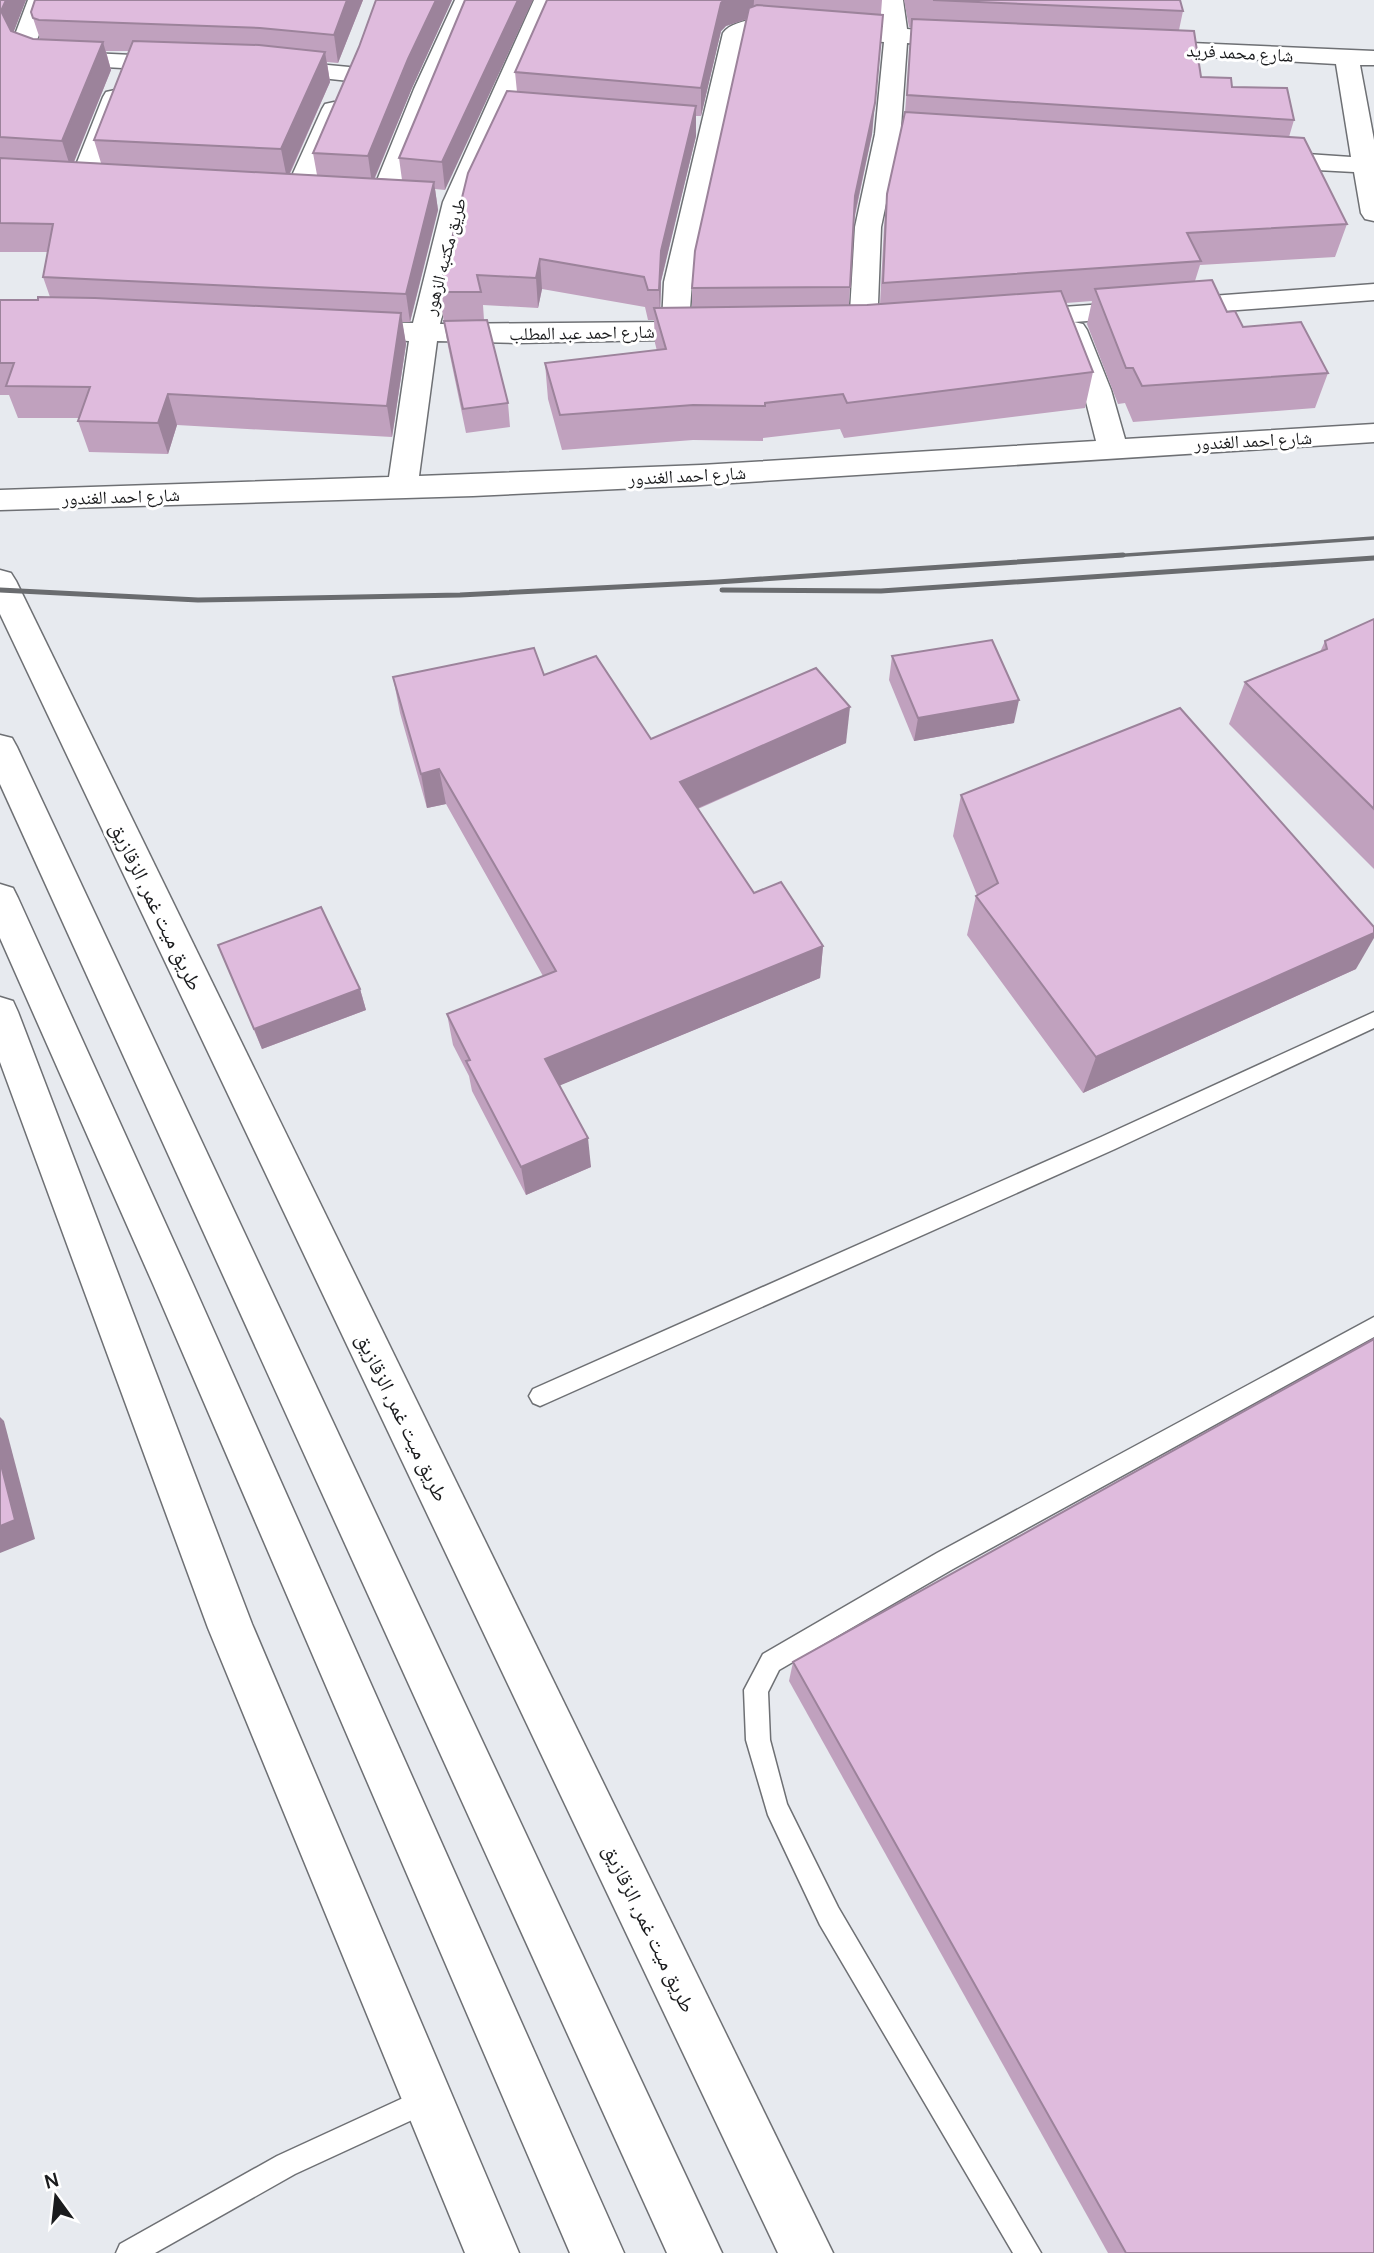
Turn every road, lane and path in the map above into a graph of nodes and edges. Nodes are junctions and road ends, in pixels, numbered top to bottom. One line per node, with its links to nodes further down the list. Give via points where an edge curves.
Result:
1 (40, 0): 11 (main road, via 25,40 30,52 41,58)
2 (467, 0): 25 (main road, via 426,89)
3 (546, 0): 15 (main road, طريق مكتبه الزهور)
4 (891, 0): 5 (main road)
5 (896, 37): 6 (main road); 17 (main road); 32 (main road, via 737,22 700,127 678,282)
6 (991, 41)
7 (1128, 47): 9 (main road, شارع محمد فريد)
8 (359, 49): 14 (main road)
9 (1347, 57): 10 (main road, شارع محمد فريد); 20 (main road)
10 (1374, 58)
11 (129, 62): 12 (main road); 22 (main road)
12 (204, 65)
13 (253, 66): 14 (main road)
14 (349, 74): 24 (main road, via 310,192)
15 (499, 110): 16 (main road); 25 (main road, طريق مكتبه الزهور)
16 (527, 112)
17 (888, 134): 18 (main road); 30 (main road, via 868,227)
18 (970, 139)
19 (1242, 157): 20 (main road)
20 (1366, 165): 26 (main road)
21 (55, 179): 22 (main road)
22 (83, 180): 23 (main road)
23 (110, 181)
24 (271, 190)
25 (408, 198): 34 (main road, طريق مكتبه الزهور)
26 (1374, 213)
27 (1374, 292): 28 (main road)
28 (1066, 314): 29 (main road); 36 (main road, via 1097,390)
29 (998, 319)
30 (863, 328)
31 (332, 330): 34 (main road, شارع احمد عبد المطلب)
32 (676, 330): 33 (main road, شارع احمد عبد المطلب); 34 (main road, شارع احمد عبد المطلب)
33 (729, 330)
34 (424, 334): 37 (main road, طريق مكتبه الزهور)
35 (1374, 433): 36 (main road, شارع احمد الغندور)
36 (1112, 447): 37 (main road, شارع احمد الغندور, via 701,475)
37 (403, 486): 38 (main road, شارع احمد الغندور)
38 (0, 500)
39 (0, 581): 51 (main road, طريق ميت غمر, الزقازيق)
40 (0, 747): 50 (main road)
41 (0, 898): 49 (main road)
42 (0, 1012): 46 (main road, via 231,1628)
43 (1374, 1020): 45 (lane)
44 (1374, 1326): 52 (lane, via 1017,1520 794,1648 771,1662 757,1690 758,1740 776,1807 830,1916)
45 (540, 1395)
46 (427, 2100): 47 (lane, via 286,2165); 48 (main road)
47 (129, 2253)
48 (492, 2253)
49 (597, 2253)
50 (695, 2253)
51 (807, 2253)
52 (1028, 2253)

